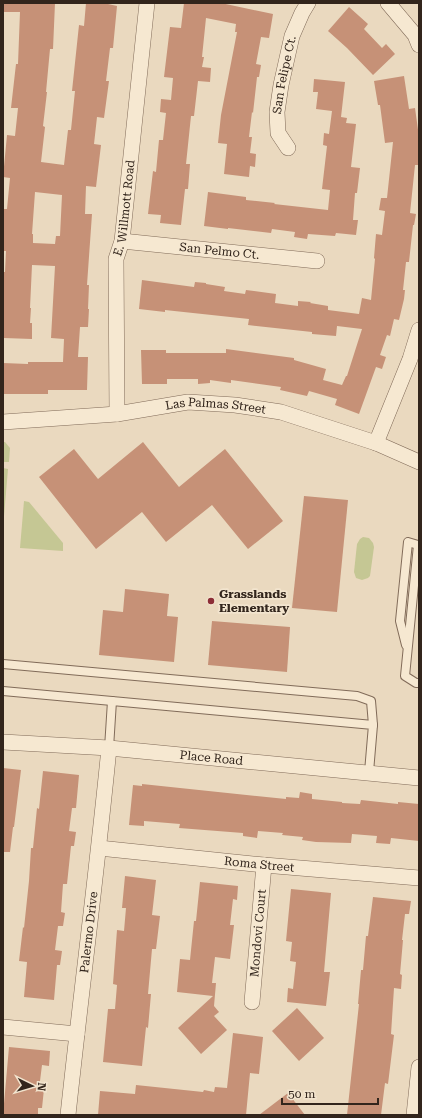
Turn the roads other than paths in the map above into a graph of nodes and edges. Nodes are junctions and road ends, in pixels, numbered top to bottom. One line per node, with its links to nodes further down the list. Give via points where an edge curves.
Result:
1 (147, 3): 6 (street, E. Willmott Road)
2 (308, 3): 5 (street, San Felipe Ct., via 292,36 281,85 278,134)
3 (388, 3): 4 (street, via 415,35)
4 (419, 45)
5 (288, 148)
6 (122, 241): 7 (street, San Pelmo Ct.); 9 (street, E. Willmott Road, via 116,259)
7 (317, 261)
8 (419, 330): 11 (street)
9 (117, 414): 10 (street, Las Palmas Street); 11 (street, Las Palmas Street, via 188,402 235,405 281,412)
10 (3, 422)
11 (376, 443): 12 (street, Las Palmas Street)
12 (419, 462)
13 (419, 545): 15 (lane, via 408,542 400,621 408,652 405,676)
14 (3, 664): 18 (lane, via 357,696 371,701)
15 (419, 683)
16 (3, 690): 17 (lane)
17 (112, 701): 18 (lane); 20 (lane)
18 (373, 725): 21 (lane)
19 (3, 742): 20 (street, Place Road)
20 (109, 748): 21 (street, Place Road); 23 (street, Palermo Drive)
21 (369, 772): 22 (street, Place Road)
22 (419, 778)
23 (99, 848): 24 (street, Roma Street); 28 (street, Palermo Drive)
24 (264, 865): 25 (street, Roma Street); 26 (street, Mondovi Court)
25 (419, 878)
26 (252, 1002)
27 (3, 1027): 28 (street)
28 (76, 1034): 30 (street, Palermo Drive)
29 (419, 1067): 31 (street)
30 (68, 1115)
31 (414, 1115)

